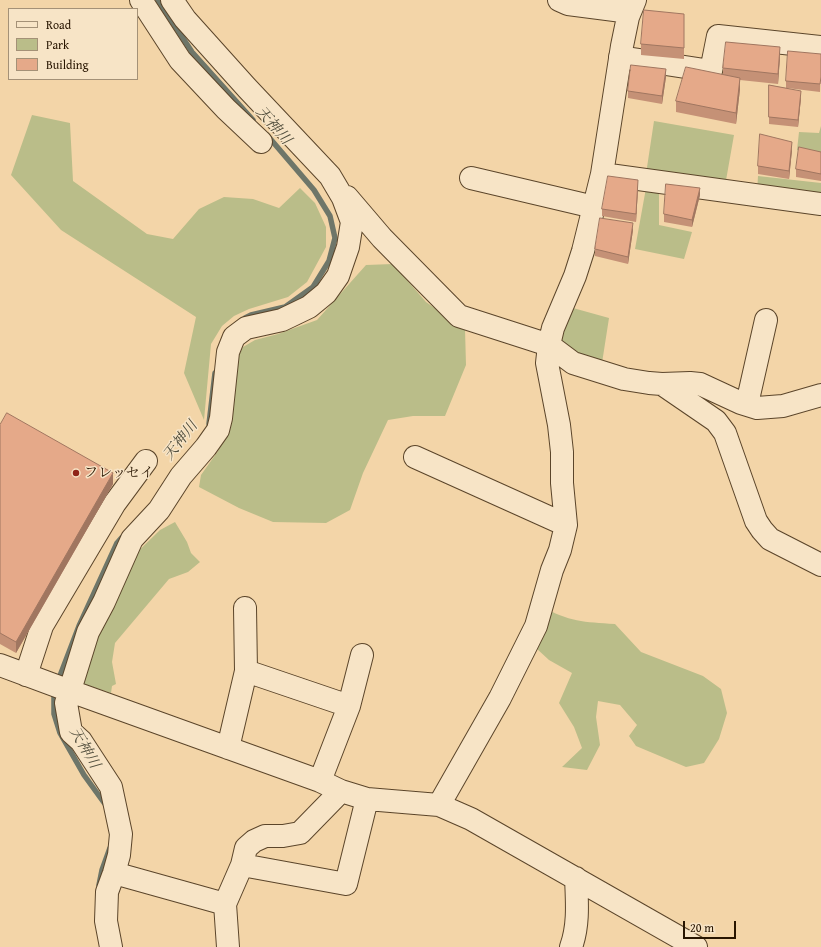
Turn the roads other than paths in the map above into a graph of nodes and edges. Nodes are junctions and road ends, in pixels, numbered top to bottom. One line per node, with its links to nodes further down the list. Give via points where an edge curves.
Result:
1 (141, 0): 7 (street, via 180,60)
2 (172, 0): 7 (street)
3 (559, 0): 4 (street, via 568,4)
4 (635, 3): 6 (street)
5 (821, 47): 6 (street, via 718,36 711,71)
6 (620, 58): 9 (street)
7 (237, 99): 8 (street); 10 (street)
8 (261, 142)
9 (602, 174): 12 (street); 13 (street)
10 (330, 176): 15 (street, via 382,238 459,316); 28 (street, via 343,198 352,222 348,247 338,276 326,293 309,307 282,320 246,328 234,337 228,352 222,418 218,430 181,476 159,510 132,539 88,632)
11 (471, 178): 13 (street)
12 (821, 204)
13 (594, 207): 15 (street, via 575,276 553,328)
14 (766, 320): 18 (street)
15 (549, 345): 16 (street, via 573,363 624,378); 21 (street, via 547,363 559,425)
16 (662, 384): 18 (street, via 700,384); 22 (street, via 716,421 725,433 756,521 762,530 770,538)
17 (821, 395): 18 (street, via 783,406 757,408)
18 (747, 404)
19 (415, 457): 21 (street)
20 (146, 462): 27 (street, via 115,503 42,626)
21 (566, 525): 34 (street, via 536,626 500,698)
22 (821, 565)
23 (245, 608): 26 (street)
24 (362, 655): 29 (street)
25 (0, 665): 27 (street)
26 (246, 671): 29 (street); 30 (street)
27 (34, 678): 28 (street)
28 (68, 691): 30 (street); 36 (street, via 66,703 71,732 81,741 111,787 122,834)
29 (349, 706): 31 (street)
30 (228, 748): 31 (street)
31 (320, 781): 32 (street)
32 (341, 791): 33 (street); 35 (street, via 300,833 265,836 254,841 246,848)
33 (367, 799): 34 (street); 35 (street, via 346,884)
34 (439, 805): 37 (street, via 471,818)
35 (242, 865): 38 (street)
36 (114, 873): 38 (street); 40 (street, via 107,892 106,921)
37 (576, 878): 41 (street, via 576,935); 42 (street)
38 (225, 904): 39 (street)
39 (233, 946)
40 (111, 947)
41 (571, 947)
42 (696, 947)

